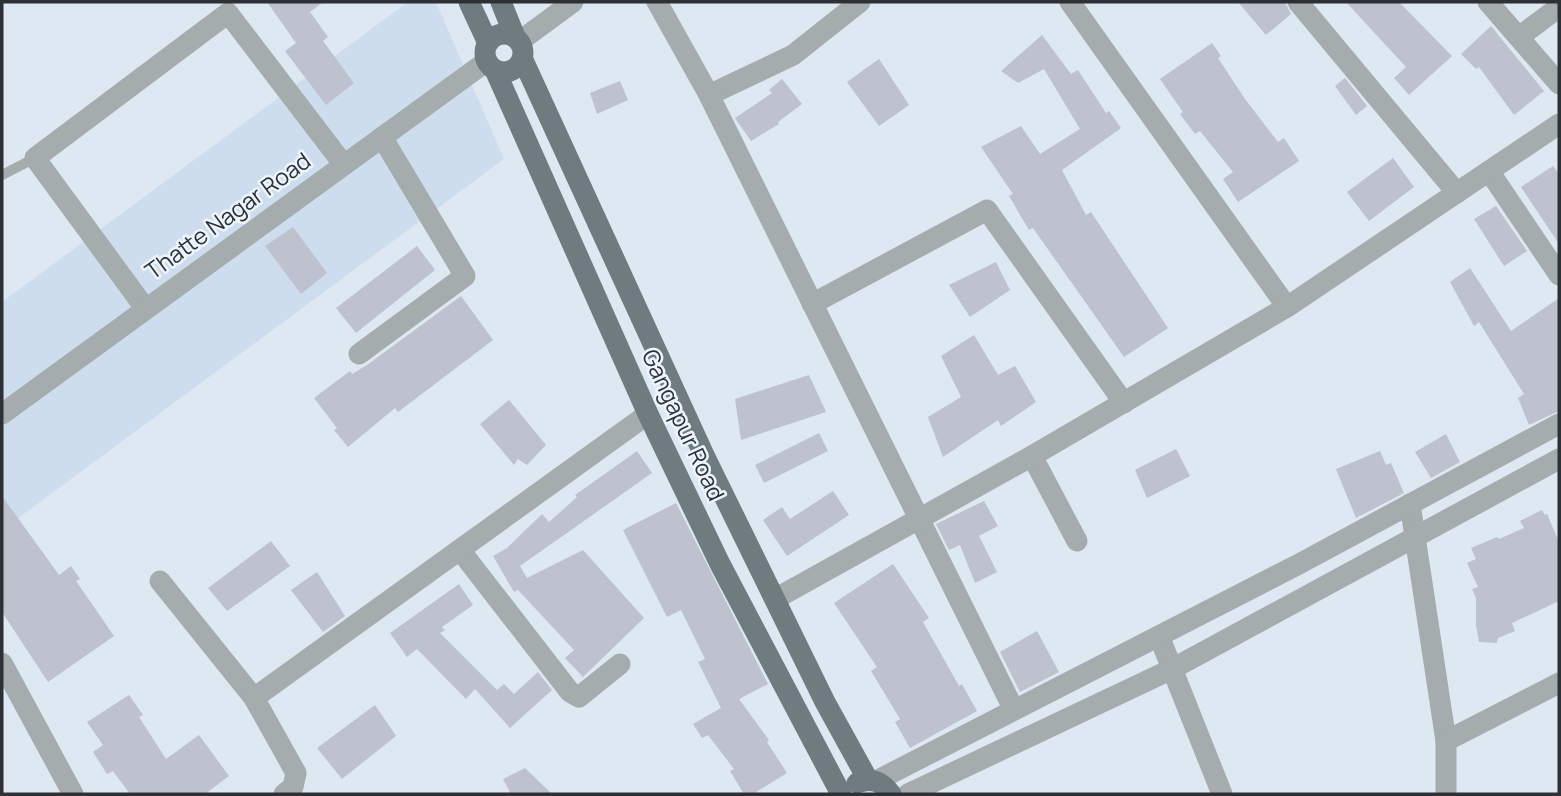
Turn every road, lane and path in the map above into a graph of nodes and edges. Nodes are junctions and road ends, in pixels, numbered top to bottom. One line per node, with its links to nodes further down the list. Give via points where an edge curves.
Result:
1 (469, 2): 12 (main road, Gangapur Road)
2 (501, 2): 11 (main road, Gangapur Road)
3 (573, 2): 11 (street)
4 (657, 2): 14 (street)
5 (860, 2): 14 (street, via 793,55)
6 (1070, 2): 24 (street)
7 (1298, 2): 21 (street)
8 (1488, 2): 10 (street)
9 (1559, 7): 10 (street)
10 (1519, 37): 13 (street)
11 (519, 46): 12 (main road, via 509,34 497,35); 12 (main road, via 514,70 502,72); 39 (main road, Gangapur Road, via 704,455)
12 (490, 58): 16 (street, Thatte Nagar Road); 29 (main road, Gangapur Road)
13 (1559, 84)
14 (709, 95): 23 (street)
15 (1559, 124): 19 (street)
16 (382, 137): 18 (street, Thatte Nagar Road); 26 (street, via 466,276)
17 (35, 158): 18 (street, via 228,13); 20 (lane); 25 (street)
18 (344, 164): 25 (street, Thatte Nagar Road)
19 (1489, 171): 21 (street); 22 (street)
20 (2, 175)
21 (1457, 193): 24 (street)
22 (1559, 275)
23 (812, 304): 27 (street, via 987,210); 34 (street)
24 (1287, 307): 27 (street)
25 (145, 309): 28 (street, Thatte Nagar Road)
26 (359, 354)
27 (1124, 402): 31 (street)
28 (2, 414)
29 (648, 414): 37 (street); 51 (main road, Gangapur Road, via 720,564)
30 (1559, 424): 33 (street)
31 (1032, 456): 34 (street); 36 (street)
32 (1559, 459): 35 (street)
33 (1410, 504): 35 (street); 40 (street)
34 (918, 518): 39 (street); 46 (street)
35 (1416, 536): 43 (street); 47 (street)
36 (1077, 541)
37 (460, 550): 42 (street, via 570,691 579,697); 45 (street)
38 (160, 581): 45 (street)
39 (775, 599): 48 (main road, Gangapur Road, via 825,702)
40 (1159, 636): 43 (street); 46 (street)
41 (2, 663): 49 (street)
42 (620, 664)
43 (1172, 669): 52 (street); 53 (street)
44 (1559, 684): 47 (street)
45 (254, 698): 50 (street, via 296,773 293,787)
46 (1014, 710): 48 (street)
47 (1446, 741): 54 (street)
48 (878, 785): 51 (main road, via 853,786)
49 (73, 794)
50 (284, 794)
51 (844, 794)
52 (908, 794)
53 (1222, 794)
54 (1446, 794)

